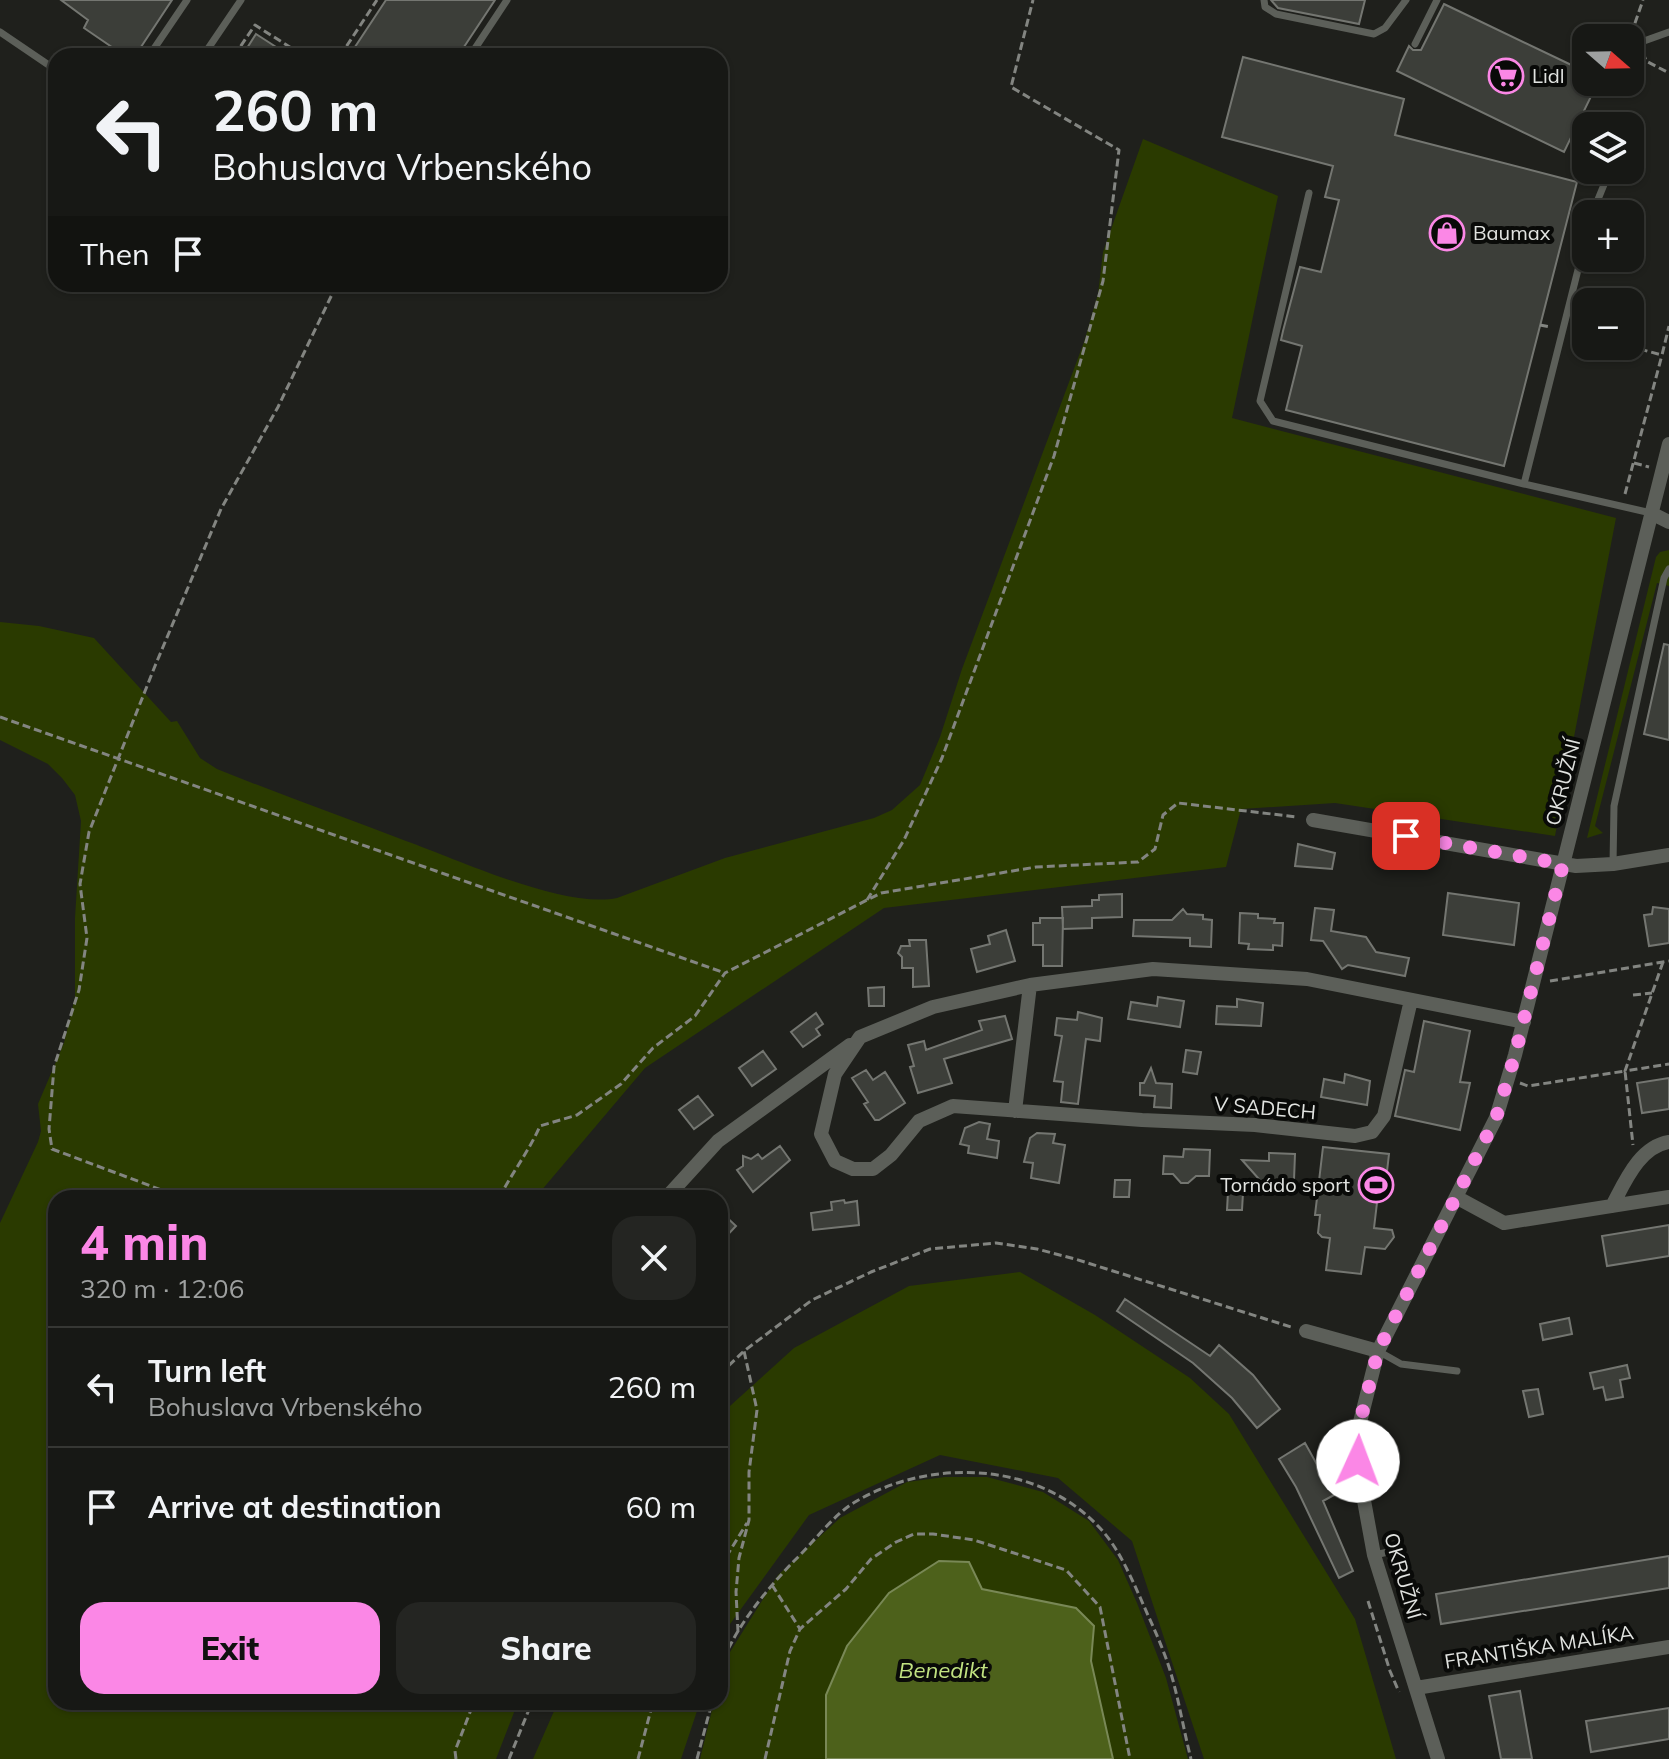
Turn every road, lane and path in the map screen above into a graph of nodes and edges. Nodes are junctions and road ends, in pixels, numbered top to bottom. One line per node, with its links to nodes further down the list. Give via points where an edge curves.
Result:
1 (187, 0): 15 (lane)
2 (241, 0): 16 (lane)
3 (377, 0): 19 (path)
4 (507, 0): 20 (lane)
5 (1033, 0): 42 (path, via 1011,87 1119,150 1103,281 1054,456 942,758 904,840)
6 (1264, 0): 7 (lane, via 1276,14 1374,34)
7 (1406, 0)
8 (1437, 0): 14 (lane)
9 (1643, 0): 10 (path)
10 (1635, 24)
11 (0, 32): 22 (lane)
12 (1669, 32): 13 (lane)
13 (1644, 41)
14 (1415, 44)
15 (154, 48)
16 (208, 48)
17 (239, 48): 18 (path, via 255,25)
18 (291, 48)
19 (345, 48)
20 (475, 48)
21 (1644, 55): 23 (path)
22 (48, 65)
23 (1669, 73)
24 (1309, 193): 31 (lane, via 1260,401 1273,421)
25 (1577, 272): 31 (lane)
26 (333, 292): 37 (path, via 221,509)
27 (1669, 326): 29 (path)
28 (1644, 350): 29 (path)
29 (1662, 355): 32 (path)
30 (1669, 444): 33 (street, OKRUŽNÍ)
31 (1524, 484): 33 (lane)
32 (1624, 496)
33 (1651, 513): 34 (street); 40 (street, OKRUŽNÍ)
34 (1669, 522)
35 (1669, 569): 41 (lane, via 1614,806)
36 (0, 717): 37 (path)
37 (117, 759): 44 (path); 58 (path, via 89,832 80,884 87,938 79,990 54,1067 49,1129 52,1149)
38 (1313, 820): 40 (street); 42 (path, via 1178,803 1163,815 1155,849 1138,862 1036,867 881,893)
39 (1669, 855): 41 (street)
40 (1563, 864): 41 (street); 50 (street, OKRUŽNÍ)
41 (1613, 864)
42 (867, 900): 44 (path)
43 (1666, 962): 45 (path); 47 (path)
44 (725, 973): 59 (path, via 695,1016 653,1048 621,1084 577,1115 540,1126)
45 (1547, 981)
46 (1030, 985): 49 (street, via 1153,969 1307,979); 51 (street, via 933,1007); 55 (street)
47 (1652, 993): 48 (path); 53 (path)
48 (1633, 995)
49 (1411, 1000): 50 (street); 55 (street, V SADECH, via 1384,1116 1372,1132 1355,1136)
50 (1524, 1022): 54 (street, OKRUŽNÍ)
51 (860, 1037): 55 (street, V SADECH, via 835,1074 821,1134 835,1161 853,1169 873,1169 919,1121 953,1106); 60 (street, via 718,1141)
52 (1669, 1064): 53 (path)
53 (1625, 1071): 54 (path, via 1528,1086); 57 (path)
54 (1508, 1078): 61 (street, OKRUŽNÍ, via 1496,1118)
55 (1015, 1111)
56 (1669, 1142): 57 (street, via 1658,1144)
57 (1635, 1164): 63 (street)
58 (162, 1190)
59 (503, 1190)
60 (673, 1190)
61 (1456, 1197): 63 (street, via 1504,1223); 66 (street, OKRUŽNÍ)
62 (1669, 1197): 63 (street)
63 (1612, 1206)
64 (1306, 1331): 65 (path, via 1075,1259 996,1243 930,1249 871,1272 812,1300); 66 (street)
65 (744, 1351): 67 (path); 69 (path, via 757,1410)
66 (1378, 1351): 68 (lane, via 1401,1364); 72 (street, OKRUŽNÍ, via 1358,1430)
67 (728, 1366)
68 (1457, 1371)
69 (749, 1520): 71 (path); 75 (path, via 739,1558)
70 (1398, 1550): 72 (lane)
71 (728, 1554)
72 (1374, 1555): 78 (street, OKRUŽNÍ)
73 (771, 1584): 74 (path); 75 (path); 89 (path, via 852,1504 886,1487 918,1477 964,1474 1009,1475 1040,1485 1068,1499 1098,1526 1124,1561 1166,1655)
74 (800, 1629): 87 (path); 88 (path, via 871,1559 914,1534 974,1540 1066,1570 1100,1607)
75 (738, 1633): 77 (path)
76 (1669, 1647): 78 (street, FRANTIŠKA MALÍKA)
77 (728, 1654)
78 (1416, 1688): 90 (street, OKRUŽNÍ)
79 (471, 1710): 83 (path)
80 (529, 1710): 84 (path)
81 (651, 1710): 85 (path)
82 (710, 1710): 86 (path)
83 (456, 1759)
84 (509, 1759)
85 (638, 1759)
86 (697, 1759)
87 (765, 1759)
88 (1130, 1759)
89 (1191, 1759)
90 (1438, 1759)

